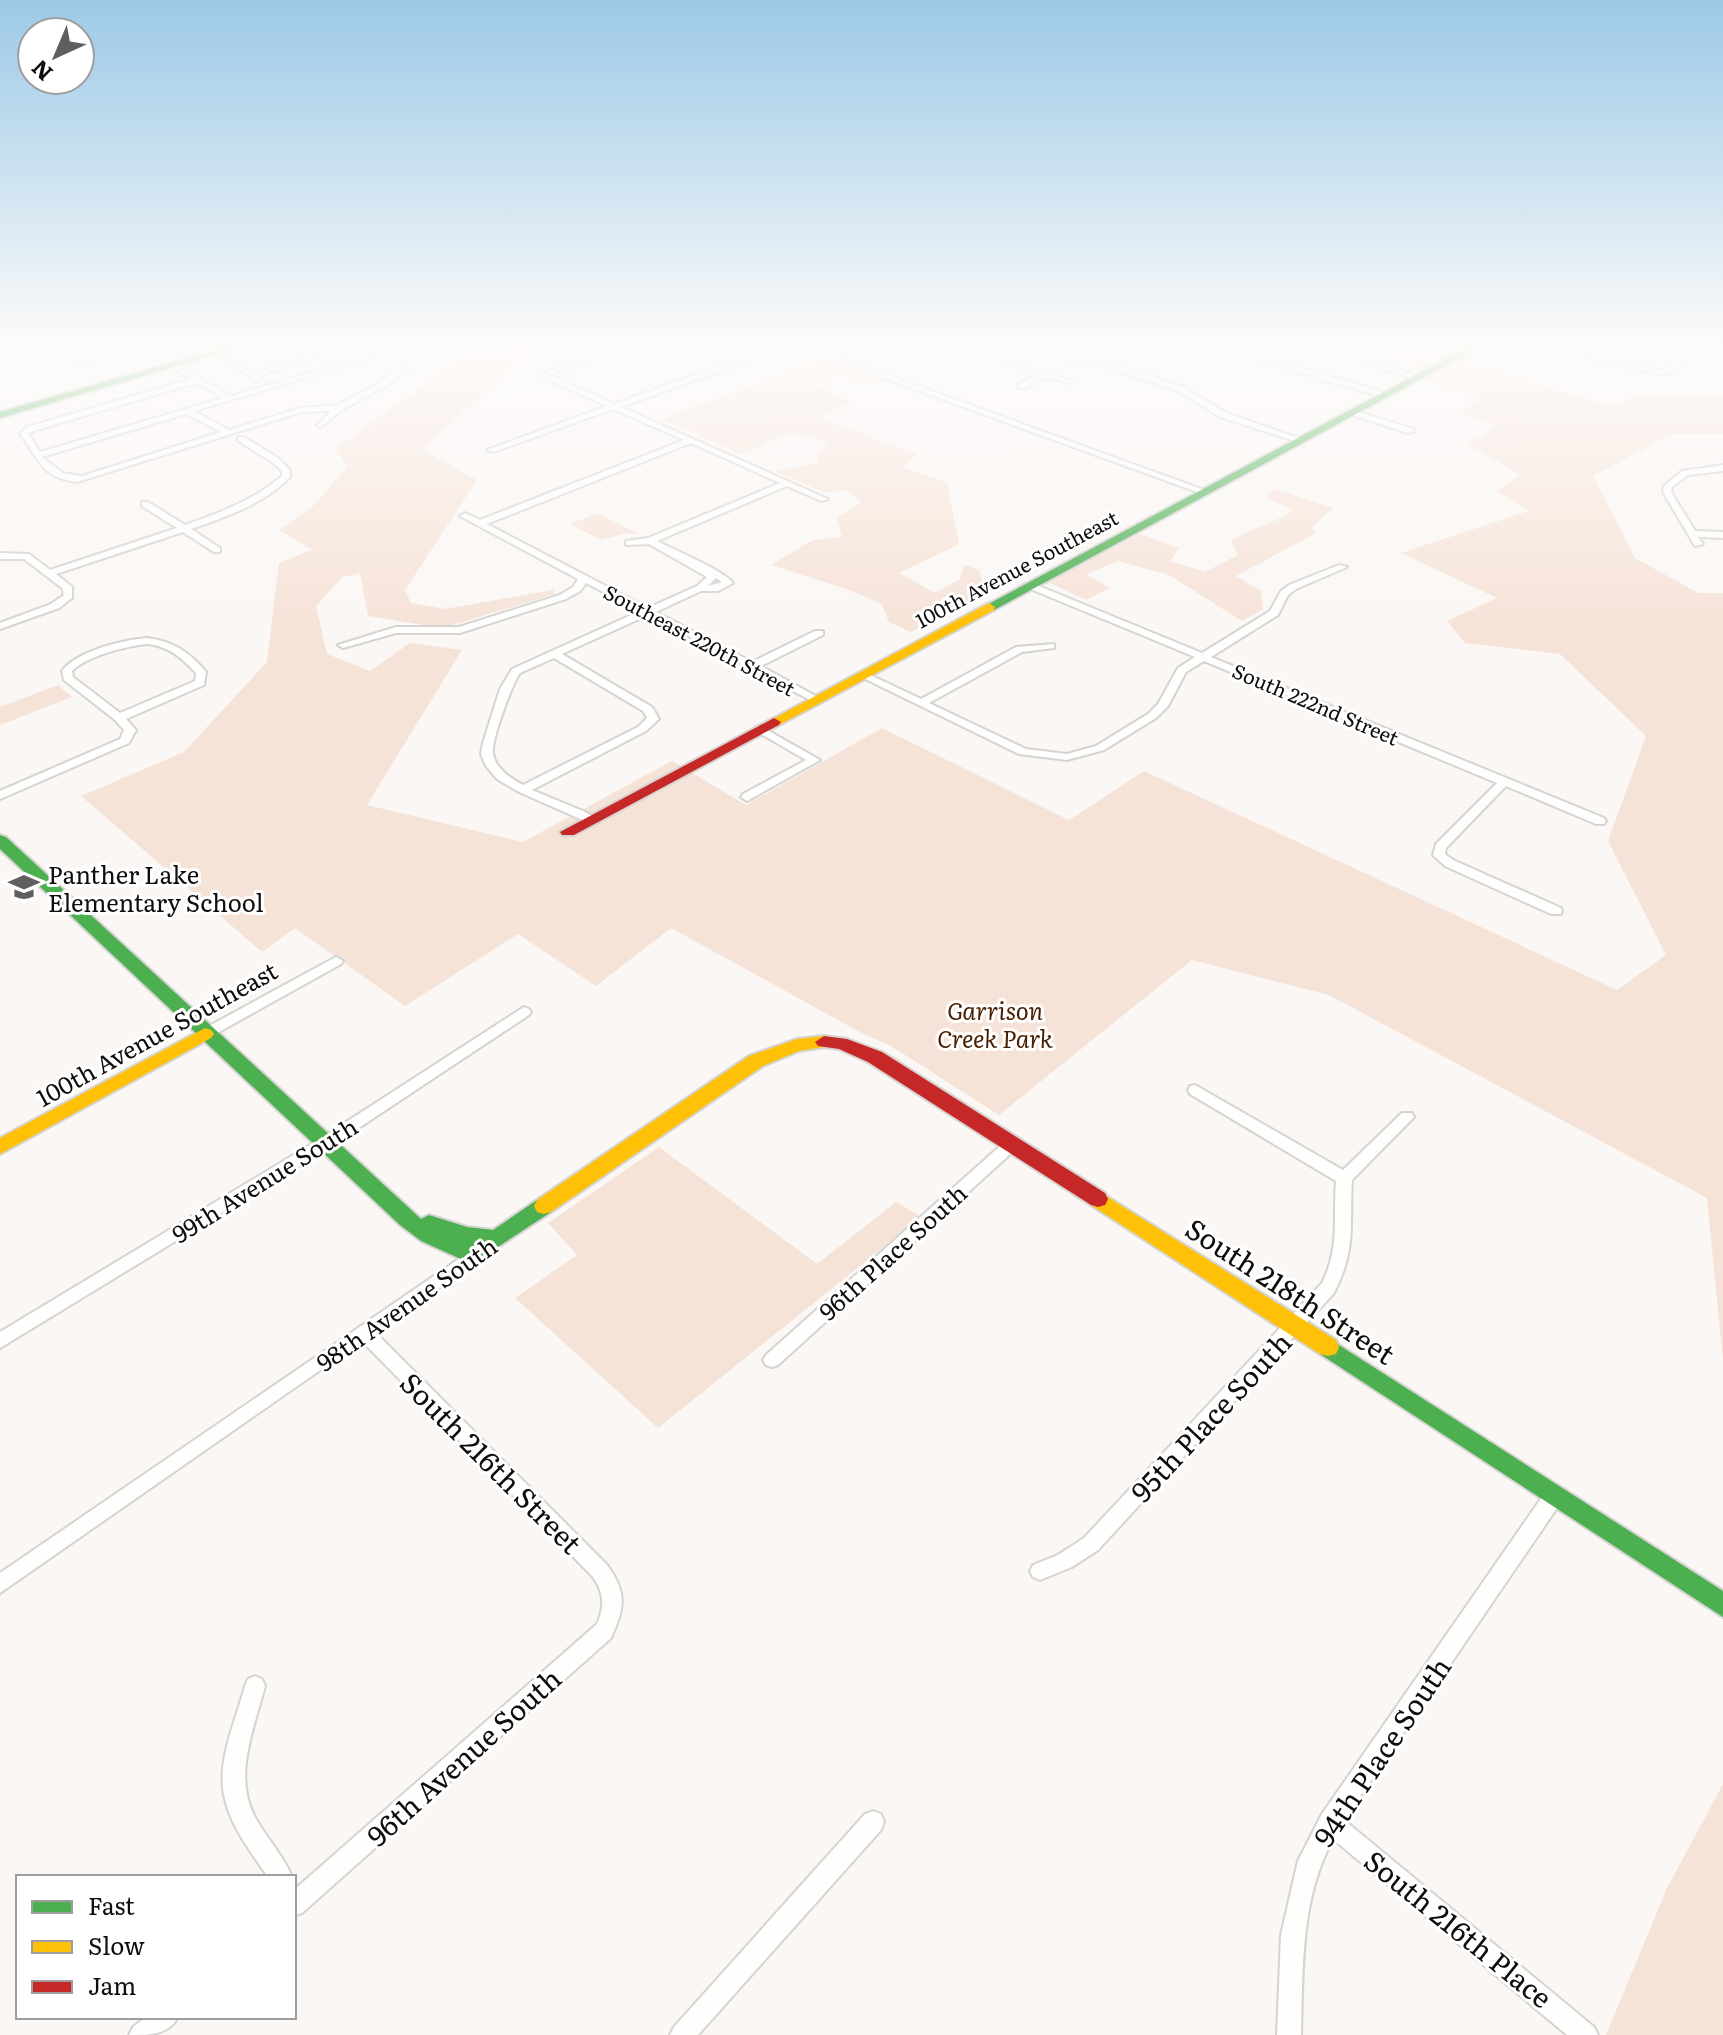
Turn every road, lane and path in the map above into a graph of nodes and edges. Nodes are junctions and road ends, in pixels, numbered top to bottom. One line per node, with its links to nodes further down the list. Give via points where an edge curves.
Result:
1 (26, 437): 13 (street)
2 (102, 437): 13 (street)
3 (211, 437): 13 (street, via 74,480)
4 (527, 437): 12 (street)
5 (685, 437): 10 (street)
6 (1055, 437): 16 (street)
7 (1292, 437): 11 (street)
8 (1307, 437): 11 (street, 100th Avenue Southeast)
9 (241, 439): 21 (street, via 275,460 286,477 245,506)
10 (692, 440): 15 (street); 20 (street)
11 (1301, 440): 16 (street, 100th Avenue Southeast)
12 (491, 450)
13 (39, 455)
14 (1723, 468): 22 (street, via 1685,473 1668,486)
15 (787, 483): 17 (street); 24 (street)
16 (1203, 491): 33 (street, 100th Avenue Southeast)
17 (824, 499)
18 (145, 504): 21 (street)
19 (465, 516): 20 (street, Southeast 220th Street)
20 (480, 523): 32 (street, Southeast 220th Street)
21 (181, 528): 27 (street); 30 (street)
22 (1692, 534): 23 (street); 26 (street)
23 (1723, 535)
24 (650, 541): 25 (street); 31 (street)
25 (629, 543)
26 (1698, 544)
27 (217, 550)
28 (6, 555): 30 (street, via 26,556)
29 (1342, 567): 41 (street, via 1291,588 1274,613)
30 (49, 573): 36 (street, via 67,587 69,596)
31 (711, 577): 34 (street); 34 (street, via 728,583)
32 (584, 578): 35 (street, Southeast 220th Street); 38 (street, Southeast 220th Street, via 563,597 460,630 396,630)
33 (1031, 586): 41 (street, South 222nd Street); 43 (street, 100th Avenue Southeast)
34 (700, 588): 35 (street)
35 (647, 611): 40 (street); 42 (street, Southeast 220th Street)
36 (0, 626)
37 (819, 633): 42 (street)
38 (343, 645)
39 (1050, 646): 45 (street, via 1020,649)
40 (553, 653): 49 (street, via 512,675 487,754 498,774); 49 (street, via 653,714 642,729)
41 (1203, 656): 45 (street, via 1179,674 1163,706 1100,748 1067,757 1023,752); 48 (street, South 222nd Street)
42 (752, 666): 44 (street, Southeast 220th Street)
43 (862, 675): 44 (street, 100th Avenue Southeast); 45 (street)
44 (816, 699): 47 (street, 100th Avenue Southeast)
45 (921, 703)
46 (119, 718): 46 (street, via 68,678 67,671 124,643 151,639 161,640 198,668 202,680 194,686); 50 (street, via 130,730 125,741)
47 (760, 729): 51 (street, via 814,760); 52 (street, 100th Avenue Southeast)
48 (1505, 781): 53 (street, South 222nd Street); 56 (street, via 1440,847 1439,855)
49 (523, 790): 52 (street)
50 (0, 795)
51 (747, 797)
52 (591, 819): 54 (street, 100th Avenue Southeast)
53 (1600, 821)
54 (568, 832)
55 (0, 840): 59 (street)
56 (1556, 911)
57 (336, 961): 59 (street, 100th Avenue Southeast)
58 (524, 1012): 63 (street, 99th Avenue South)
59 (205, 1034): 63 (street); 65 (street, 100th Avenue Southeast)
60 (820, 1042): 64 (street, South 218th Street, via 862,1050); 68 (street, 98th Avenue South, via 756,1061)
61 (1195, 1090): 66 (street)
62 (1407, 1117): 66 (street)
63 (325, 1143): 67 (street); 72 (street, 99th Avenue South)
64 (1013, 1143): 70 (street, South 218th Street); 73 (street, 96th Place South)
65 (0, 1147)
66 (1344, 1178): 70 (street, 95th Place South, via 1346,1244 1341,1265)
67 (384, 1197): 68 (street, via 433,1226); 69 (street, via 428,1235)
68 (497, 1239): 69 (street, 98th Avenue South)
69 (472, 1256): 71 (street, 98th Avenue South)
70 (1295, 1325): 74 (street, South 218th Street); 75 (street, 95th Place South, via 1091,1544)
71 (364, 1332): 76 (street, 98th Avenue South); 77 (street, South 216th Street, via 600,1571)
72 (0, 1341)
73 (772, 1360)
74 (1554, 1496): 78 (street, South 218th Street); 81 (street, 94th Place South)
75 (1040, 1571)
76 (0, 1584)
77 (614, 1596): 83 (street, 96th Avenue South, via 614,1612 604,1631)
78 (1723, 1605)
79 (255, 1686): 82 (street, via 234,1772 235,1795)
80 (873, 1822): 86 (street)
81 (1330, 1822): 87 (street, 94th Place South, via 1309,1861 1292,1935); 88 (street, South 216th Place)
82 (280, 1875)
83 (296, 1901)
84 (163, 2019): 85 (street)
85 (141, 2035)
86 (682, 2035)
87 (1289, 2035)
88 (1586, 2035)

